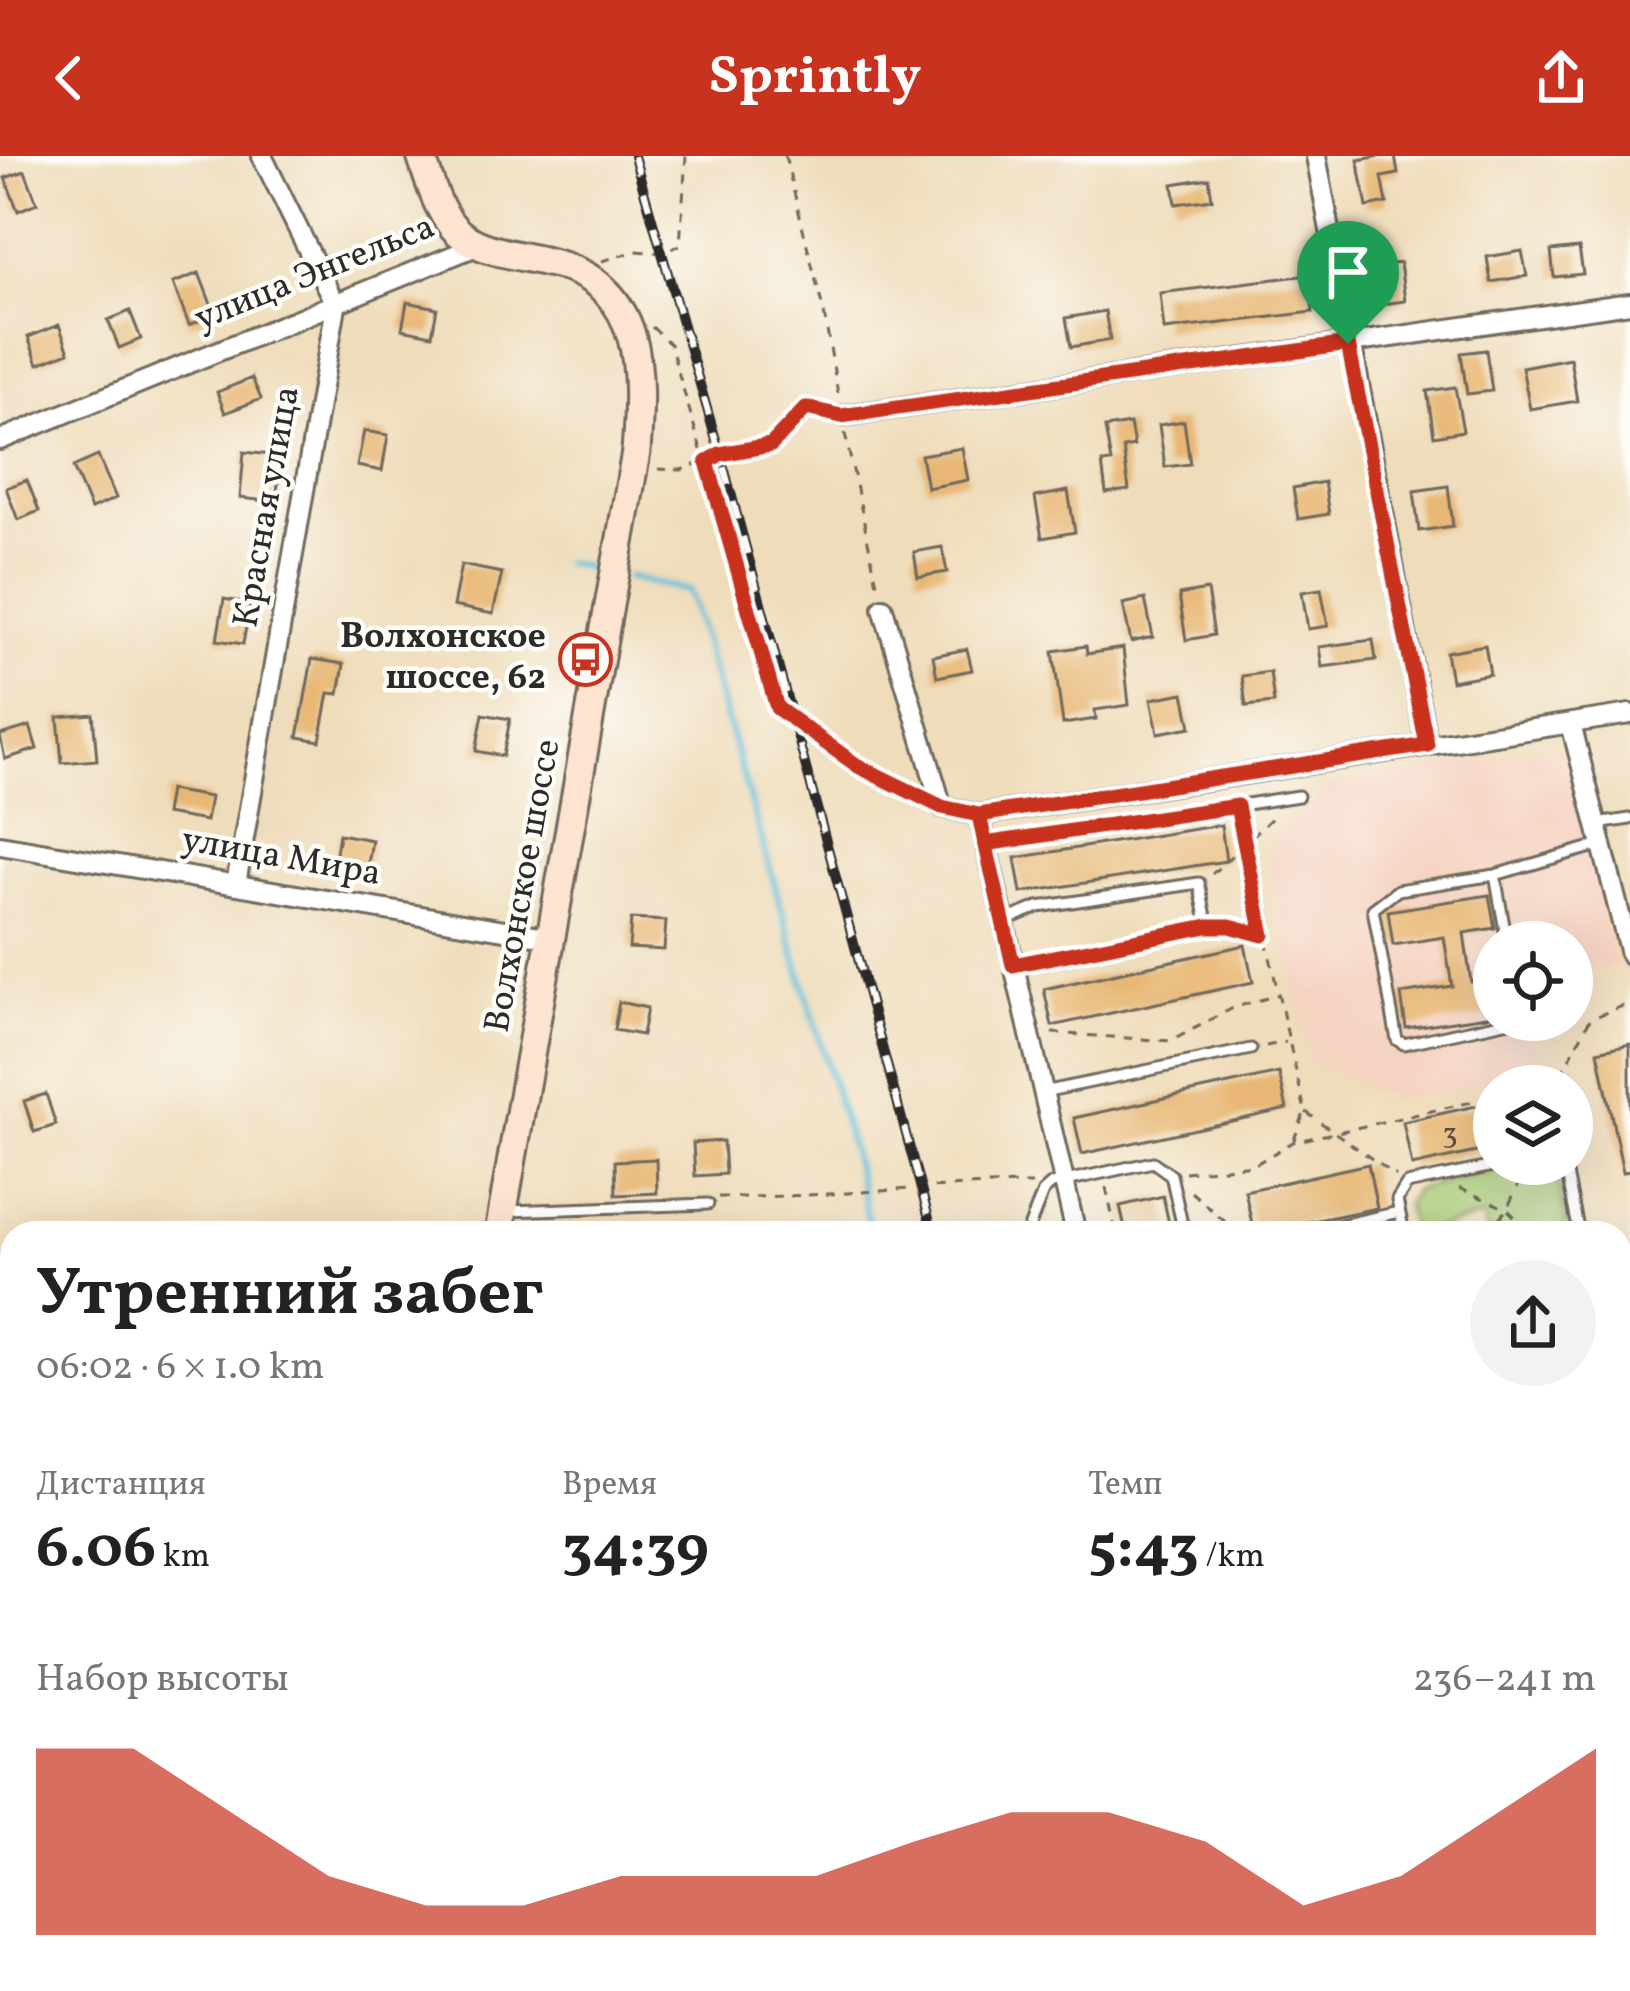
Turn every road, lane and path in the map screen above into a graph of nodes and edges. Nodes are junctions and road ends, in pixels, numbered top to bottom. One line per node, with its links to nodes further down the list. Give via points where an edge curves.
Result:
1 (262, 156): 10 (street)
2 (421, 156): 6 (street, via 444,213)
3 (686, 156): 7 (path, via 680,245)
4 (785, 156): 13 (path)
5 (1316, 156): 12 (street)
6 (479, 245): 7 (street, улица Энгельса); 10 (street, улица Энгельса)
7 (590, 266): 8 (path); 11 (street)
8 (612, 268)
9 (1630, 303): 12 (street)
10 (336, 307): 14 (street, улица Энгельса); 32 (street, Красная улица)
11 (640, 331): 15 (path, via 670,344); 39 (street, Волхонское шоссе, via 636,452)
12 (1348, 344): 13 (street); 20 (street)
13 (841, 416): 15 (path, via 806,408 771,445); 17 (path)
14 (0, 440)
15 (707, 462): 16 (path); 23 (path, via 777,708 858,766)
16 (658, 469)
17 (883, 608): 23 (street)
18 (1630, 714): 19 (street)
19 (1571, 724): 20 (street); 26 (street)
20 (1427, 745): 24 (street)
21 (1298, 796): 22 (lane); 28 (path)
22 (1237, 806): 27 (lane); 28 (path)
23 (942, 807): 24 (street)
24 (979, 815): 27 (street)
25 (1630, 819): 26 (lane)
26 (1597, 824): 29 (street)
27 (985, 844): 35 (street)
28 (1243, 844): 33 (path); 38 (path)
29 (1602, 844): 31 (lane); 34 (street)
30 (0, 845): 32 (street, улица Мира)
31 (1495, 875): 36 (lane); 44 (lane, via 1398,890 1372,909 1397,1040)
32 (236, 884): 39 (street, улица Мира)
33 (1199, 884): 35 (lane, via 1038,907); 37 (lane)
34 (1624, 909): 40 (street)
35 (1003, 921): 41 (street)
36 (1503, 921)
37 (1208, 926): 38 (path); 41 (lane)
38 (1263, 935): 42 (path)
39 (552, 938): 65 (street, Волхонское шоссе)
40 (1630, 954)
41 (1013, 965): 49 (street)
42 (1277, 995): 45 (path, via 1171,1041); 46 (path)
43 (1630, 1003): 48 (path, via 1590,1019)
44 (1473, 1029)
45 (1038, 1033)
46 (1288, 1042): 47 (path); 51 (path)
47 (1251, 1049): 49 (lane)
48 (1569, 1065)
49 (1042, 1092): 58 (street)
50 (1473, 1102): 52 (path)
51 (1305, 1111): 52 (path); 53 (path)
52 (1332, 1132): 53 (path); 59 (path)
53 (1293, 1142): 56 (path, via 1254,1165)
54 (1473, 1170): 57 (lane)
55 (1103, 1173): 56 (lane, via 1153,1162); 58 (lane); 69 (path)
56 (1171, 1175): 70 (lane); 71 (path)
57 (1436, 1178): 59 (lane); 63 (path)
58 (1058, 1183): 62 (path, via 715,1197); 67 (lane, via 1042,1192); 68 (street)
59 (1407, 1184): 64 (lane)
60 (1518, 1185): 63 (path)
61 (1569, 1185): 76 (lane)
62 (708, 1204): 66 (lane)
63 (1507, 1209): 74 (path); 75 (path)
64 (1399, 1212): 72 (lane); 73 (lane)
65 (501, 1221)
66 (512, 1221)
67 (1031, 1221)
68 (1072, 1221)
69 (1113, 1221)
70 (1181, 1221)
71 (1224, 1221)
72 (1359, 1221)
73 (1401, 1221)
74 (1498, 1221)
75 (1519, 1221)
76 (1577, 1221)

